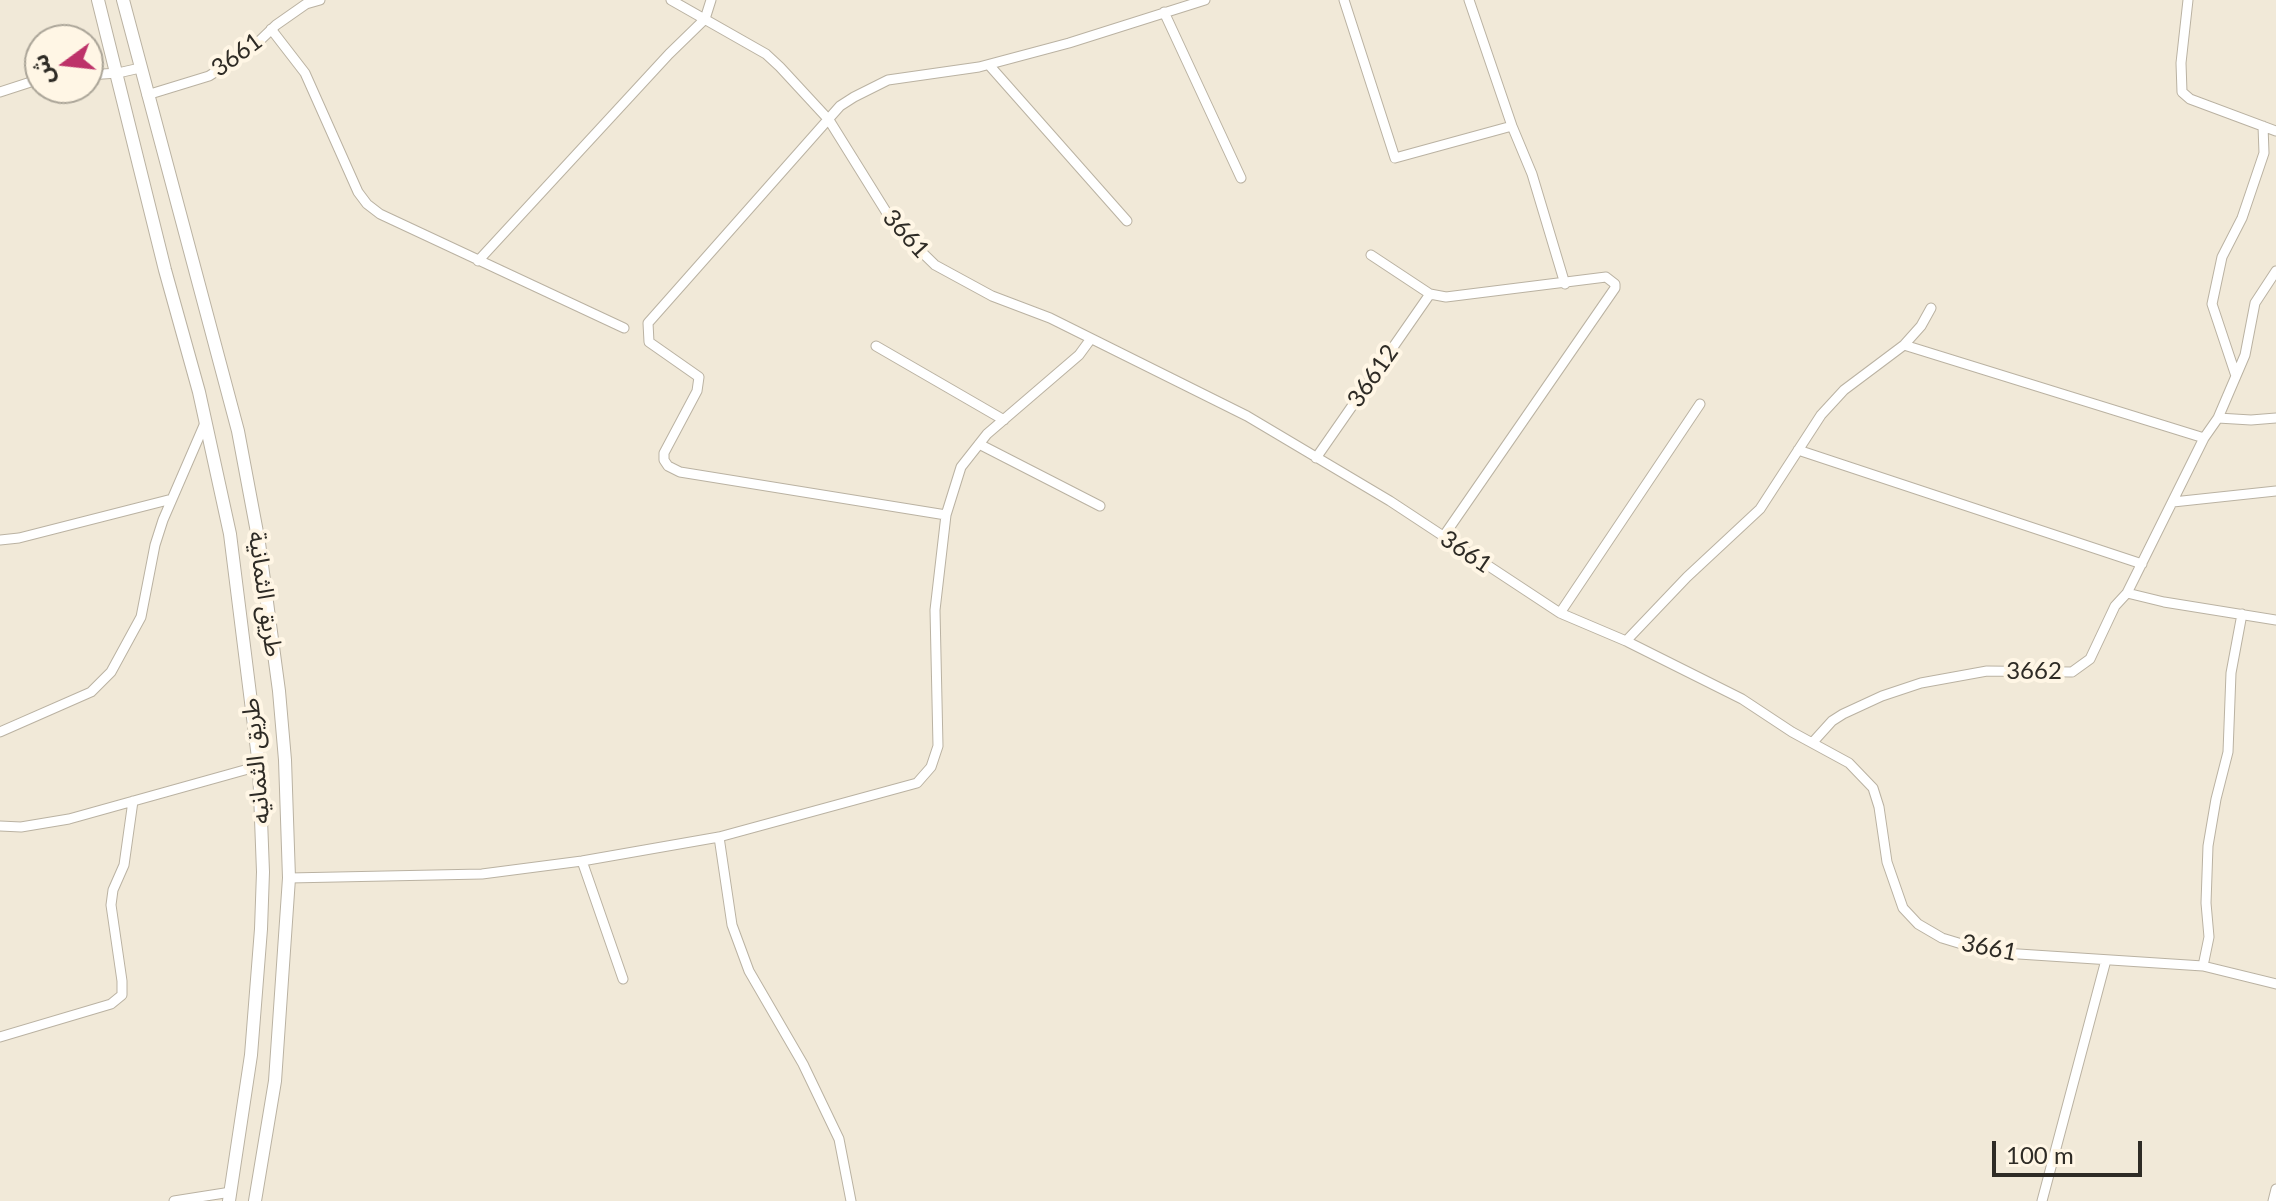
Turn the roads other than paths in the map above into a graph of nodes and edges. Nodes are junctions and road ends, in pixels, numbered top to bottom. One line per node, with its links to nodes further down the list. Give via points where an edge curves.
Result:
1 (98, 0): 15 (street, طريق الثمانيه)
2 (123, 0): 14 (street, طريق الثمانية)
3 (320, 0): 12 (street, 3661)
4 (671, 0): 11 (street, 3661)
5 (711, 0): 11 (street)
6 (1205, 0): 10 (street)
7 (1344, 0): 21 (street, via 1395,158)
8 (1469, 0): 21 (street)
9 (2188, 0): 22 (street, via 2182,92)
10 (1170, 8): 13 (street); 24 (street)
11 (705, 19): 20 (street, 3661, via 766,54); 27 (street)
12 (271, 29): 19 (street, 3661, via 250,50 209,76); 27 (street, via 305,73 367,204)
13 (989, 65): 20 (street, via 888,80 840,106); 25 (street)
14 (140, 68): 15 (street); 19 (street, طريق الثمانية)
15 (118, 73): 16 (street); 41 (street, طريق الثمانيه)
16 (104, 74)
17 (24, 84): 18 (street)
18 (0, 92)
19 (147, 95): 66 (street, طريق الثمانية, via 238,431 259,543 279,691)
20 (829, 120): 33 (street, 3661, via 884,211 921,254 992,296); 50 (street, via 648,323 649,342 695,372 700,385 664,460 680,472)
21 (1512, 126): 29 (street)
22 (2263, 126): 23 (street); 36 (street, via 2264,153 2222,257 2212,304)
23 (2276, 131)
24 (1241, 178)
25 (1127, 221)
26 (1371, 255): 30 (street)
27 (478, 261): 32 (street)
28 (2276, 271): 36 (street, 3662, via 2255,303)
29 (1565, 284): 30 (street, via 1446,297); 51 (street, via 1606,277 1615,288)
30 (1430, 294): 45 (street, 36612)
31 (1931, 308): 34 (street)
32 (624, 328)
33 (1090, 340): 40 (street); 45 (street, 3661, via 1247,416)
34 (1904, 345): 42 (street); 44 (street, via 1844,390)
35 (876, 346): 40 (street)
36 (2236, 376): 38 (street, 3662)
37 (1700, 404): 55 (street)
38 (2218, 418): 39 (street); 42 (street, 3662)
39 (2276, 418)
40 (1004, 420): 43 (street)
41 (206, 422): 47 (street); 61 (street, طريق الثمانيه, via 230,534)
42 (2204, 438): 48 (street, 3662)
43 (979, 444): 49 (street); 50 (street, via 961,467)
44 (1798, 450): 53 (street); 58 (street, via 1760,509)
45 (1316, 458): 51 (street, 3661)
46 (2276, 491): 48 (street)
47 (172, 499): 52 (street); 59 (street, via 155,545 141,617 111,672 91,692)
48 (2173, 502): 53 (street, 3662)
49 (1100, 506)
50 (946, 515): 64 (street, via 935,610 938,746 931,767 917,783 895,791)
51 (1443, 537): 55 (street, 3661)
52 (0, 540)
53 (2142, 564): 54 (street, 3662)
54 (2127, 593): 56 (street); 60 (street, 3662, via 2115,606 2090,659 2072,672 1987,671 1921,683 1843,714)
55 (1560, 613): 58 (street, 3661)
56 (2242, 614): 57 (street); 68 (street, via 2231,673 2228,752 2208,846 2209,937)
57 (2276, 620)
58 (1626, 641): 60 (street, 3661, via 1742,699)
59 (0, 732)
60 (1813, 742): 67 (street, 3661, via 1849,763 1873,788 1887,862 1903,908 1918,924 1951,942 1988,952)
61 (259, 766): 62 (street); 73 (street, طريق الثمانيه, via 261,929 251,1055)
62 (133, 801): 63 (street, via 45,824); 71 (street, via 124,865 111,905 122,995 111,1004)
63 (0, 826)
64 (719, 837): 65 (street); 76 (street, via 732,925 745,960 839,1139)
65 (582, 861): 66 (street, via 482,874); 69 (street)
66 (289, 878): 75 (street, طريق الثمانية, via 275,1081)
67 (2106, 960): 68 (street, 3661); 77 (street)
68 (2203, 966): 70 (street, 3661)
69 (623, 979)
70 (2276, 984)
71 (0, 1037)
72 (2276, 1189): 78 (street)
73 (230, 1196): 74 (street)
74 (174, 1201)
75 (255, 1201)
76 (851, 1201)
77 (2042, 1201)
78 (2273, 1201)

